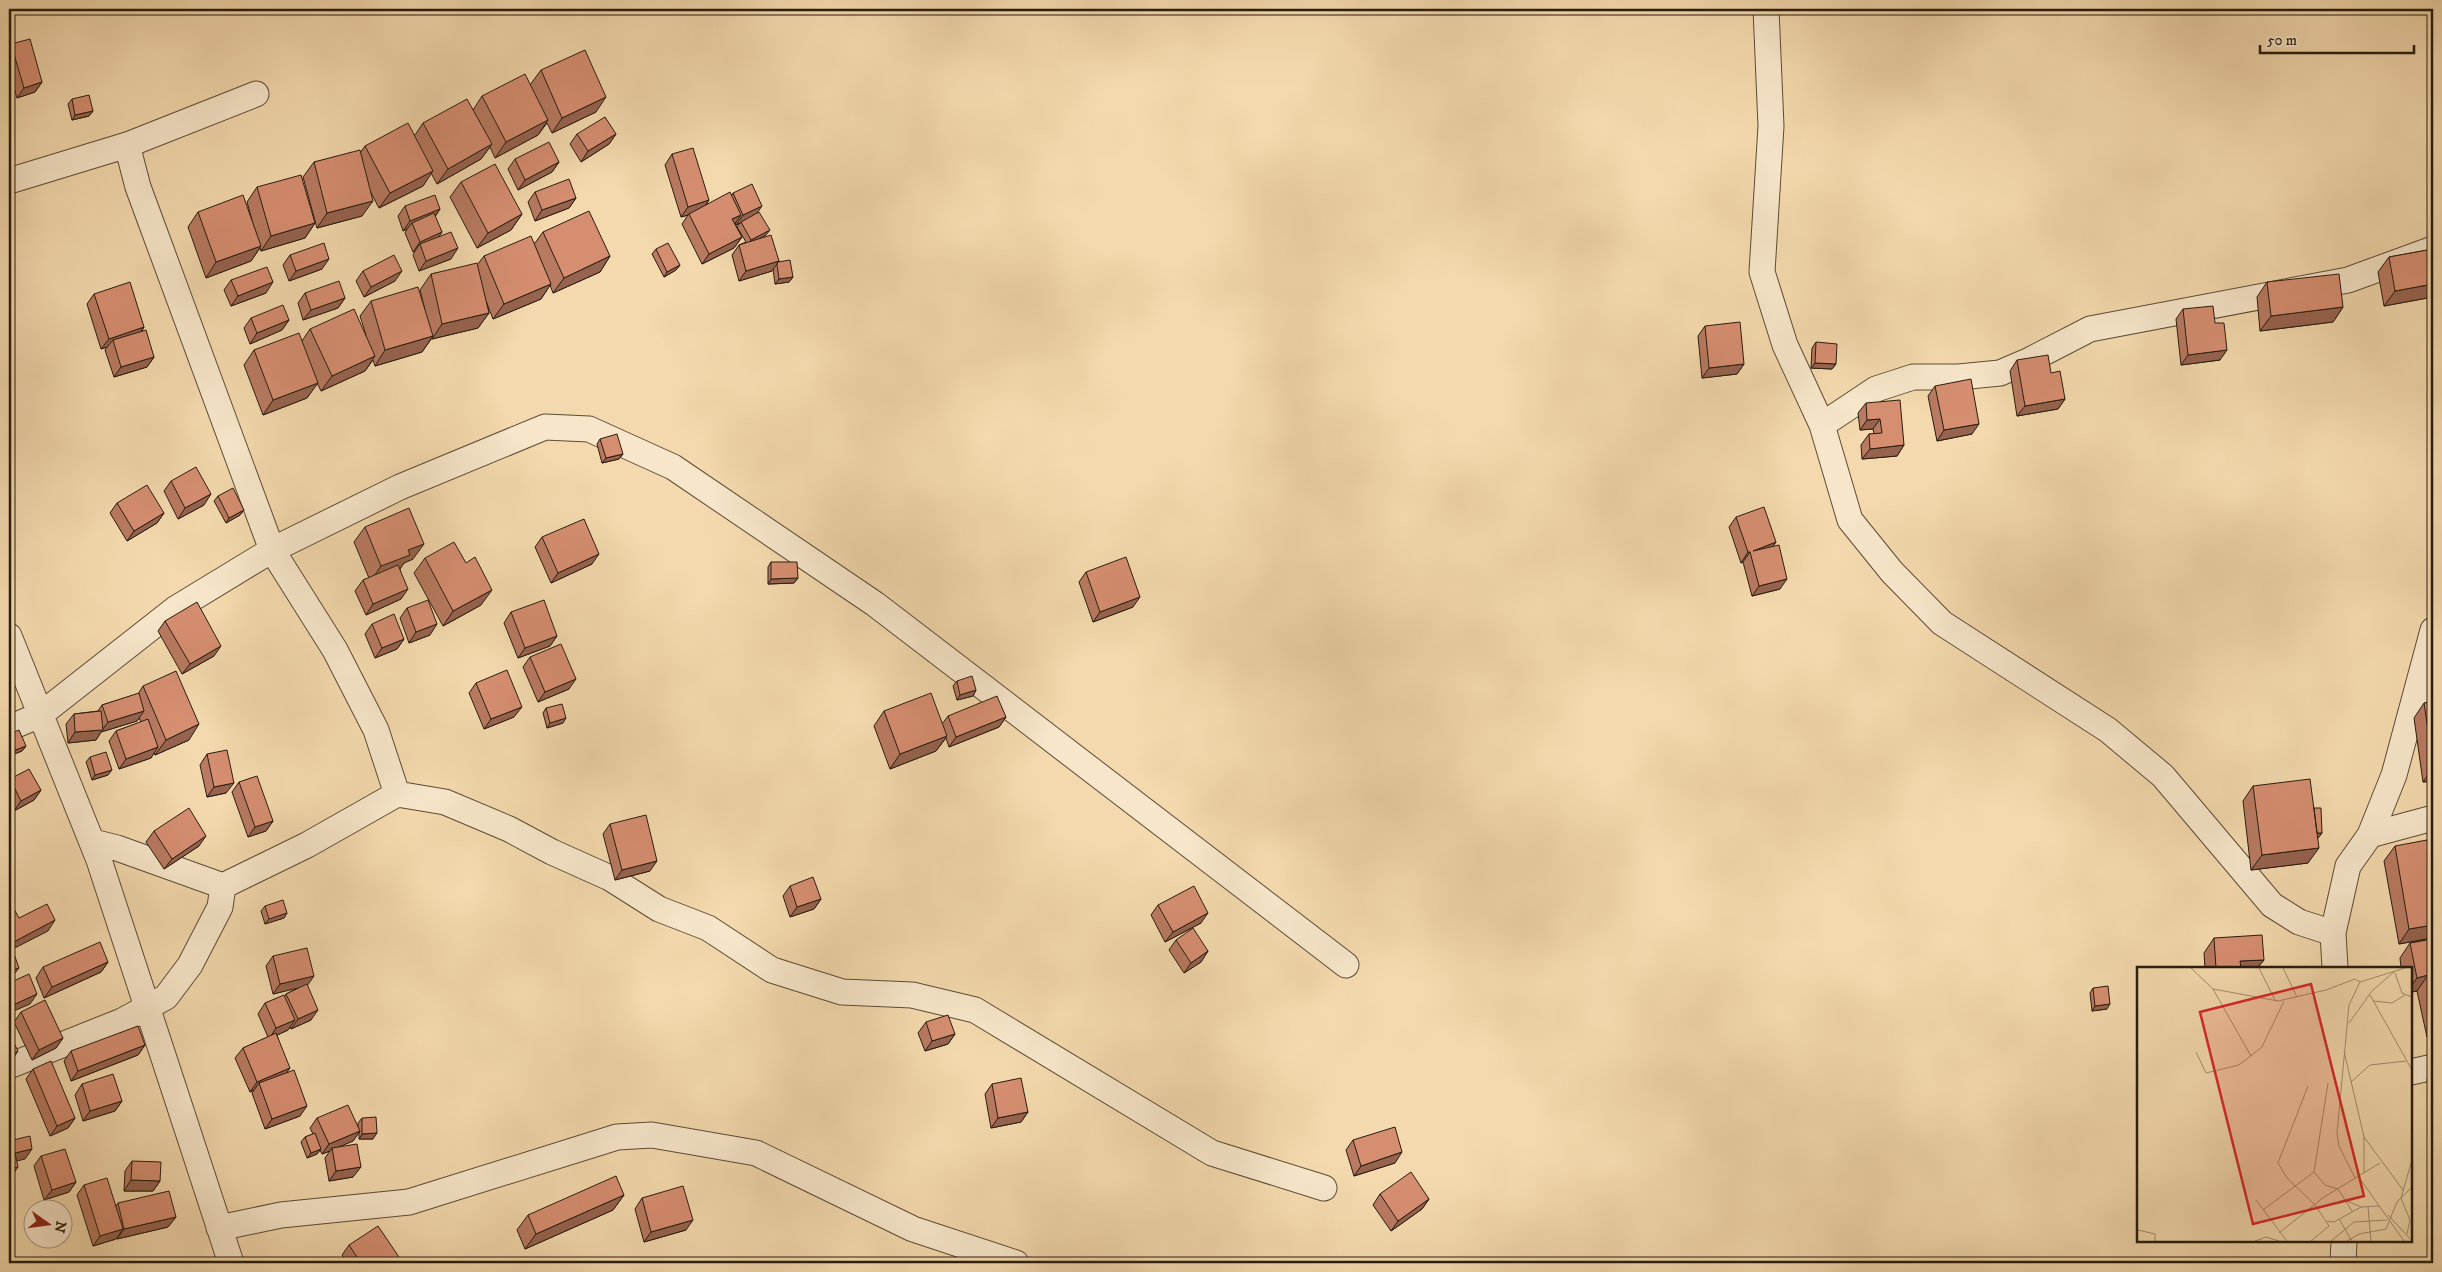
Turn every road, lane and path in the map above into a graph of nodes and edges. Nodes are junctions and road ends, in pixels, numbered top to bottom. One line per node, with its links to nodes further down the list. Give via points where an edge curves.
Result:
1 (1766, 9): 6 (street, via 1771,126 1762,272 1785,345)
2 (256, 94): 3 (street)
3 (127, 145): 4 (street); 7 (street, via 138,187)
4 (9, 181)
5 (2433, 249): 6 (street, via 2348,280 2090,329 2000,373 1913,377 1876,388)
6 (1822, 425): 17 (street, via 1850,520 1892,572 1942,623 2108,730 2163,776 2272,905 2299,922)
7 (272, 550): 10 (street, via 175,610); 12 (street, via 335,650 376,730); 18 (street, via 400,487 545,427 589,429 673,467 875,604)
8 (2433, 630): 14 (street, via 2394,775)
9 (9, 636): 10 (street)
10 (40, 715): 11 (street); 15 (street)
11 (9, 728)
12 (397, 794): 16 (street, via 307,845); 24 (street, via 445,802 509,829 610,878 659,909 708,928 772,970 842,992 912,995 975,1010 1212,1152)
13 (2433, 818): 14 (street)
14 (2370, 835): 17 (street, via 2348,866)
15 (93, 842): 16 (street); 20 (street)
16 (223, 886): 20 (street, via 220,907 190,965 166,997)
17 (2333, 933): 19 (street)
18 (1346, 964)
19 (2335, 967)
20 (148, 1009): 21 (street); 25 (street)
21 (9, 1066)
22 (2433, 1067): 23 (street)
23 (2412, 1072)
24 (1324, 1188)
25 (219, 1228): 27 (street); 28 (street, via 281,1215 409,1202 617,1137 652,1135 756,1153 913,1229)
26 (2344, 1242): 29 (street)
27 (231, 1263)
28 (1016, 1263)
29 (2343, 1263)

